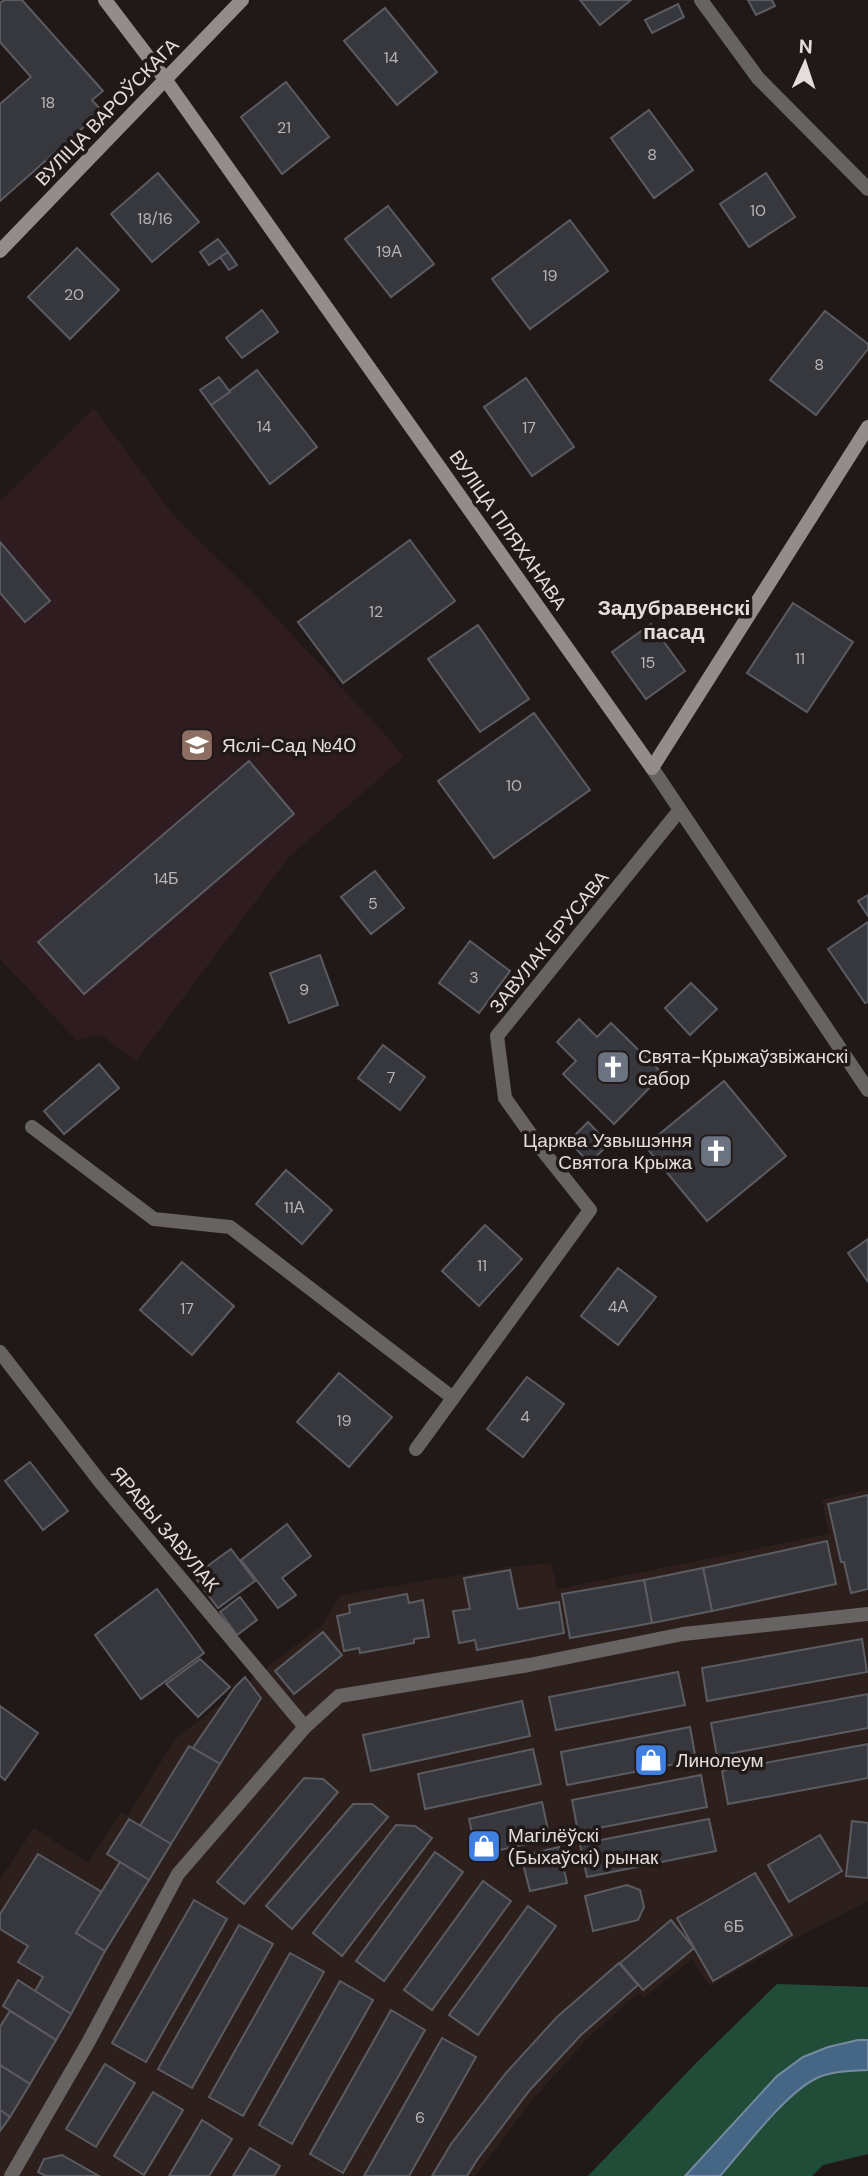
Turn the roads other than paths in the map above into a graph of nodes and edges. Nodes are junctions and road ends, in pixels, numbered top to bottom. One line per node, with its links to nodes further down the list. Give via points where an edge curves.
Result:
1 (105, 0): 4 (street, ВУЛІЦА ПЛЯХАНАВА)
2 (242, 0): 4 (street, ВУЛІЦА ВАРОЎСКАГА)
3 (701, 0): 5 (street, via 758,78)
4 (166, 79): 6 (street, ВУЛІЦА ВАРОЎСКАГА); 8 (street, ВУЛІЦА ПЛЯХАНАВА)
5 (868, 188)
6 (0, 251)
7 (868, 427): 8 (street)
8 (652, 768): 9 (street, ВУЛІЦА ПЛЯХАНАВА)
9 (679, 811): 10 (street, ВУЛІЦА ПЛЯХАНАВА); 13 (street, ЗАВУЛАК БРУСАВА, via 497,1036 505,1098 590,1210)
10 (868, 1090)
11 (32, 1127): 13 (street, via 154,1219 230,1227)
12 (0, 1352): 16 (street, ЯРАВЫ ЗАВУЛАК, via 101,1483)
13 (453, 1398): 14 (street, ЗАВУЛАК БРУСАВА)
14 (416, 1448)
15 (868, 1614): 16 (street, via 683,1634 340,1696)
16 (305, 1727): 17 (street, via 178,1874)
17 (10, 2176)

